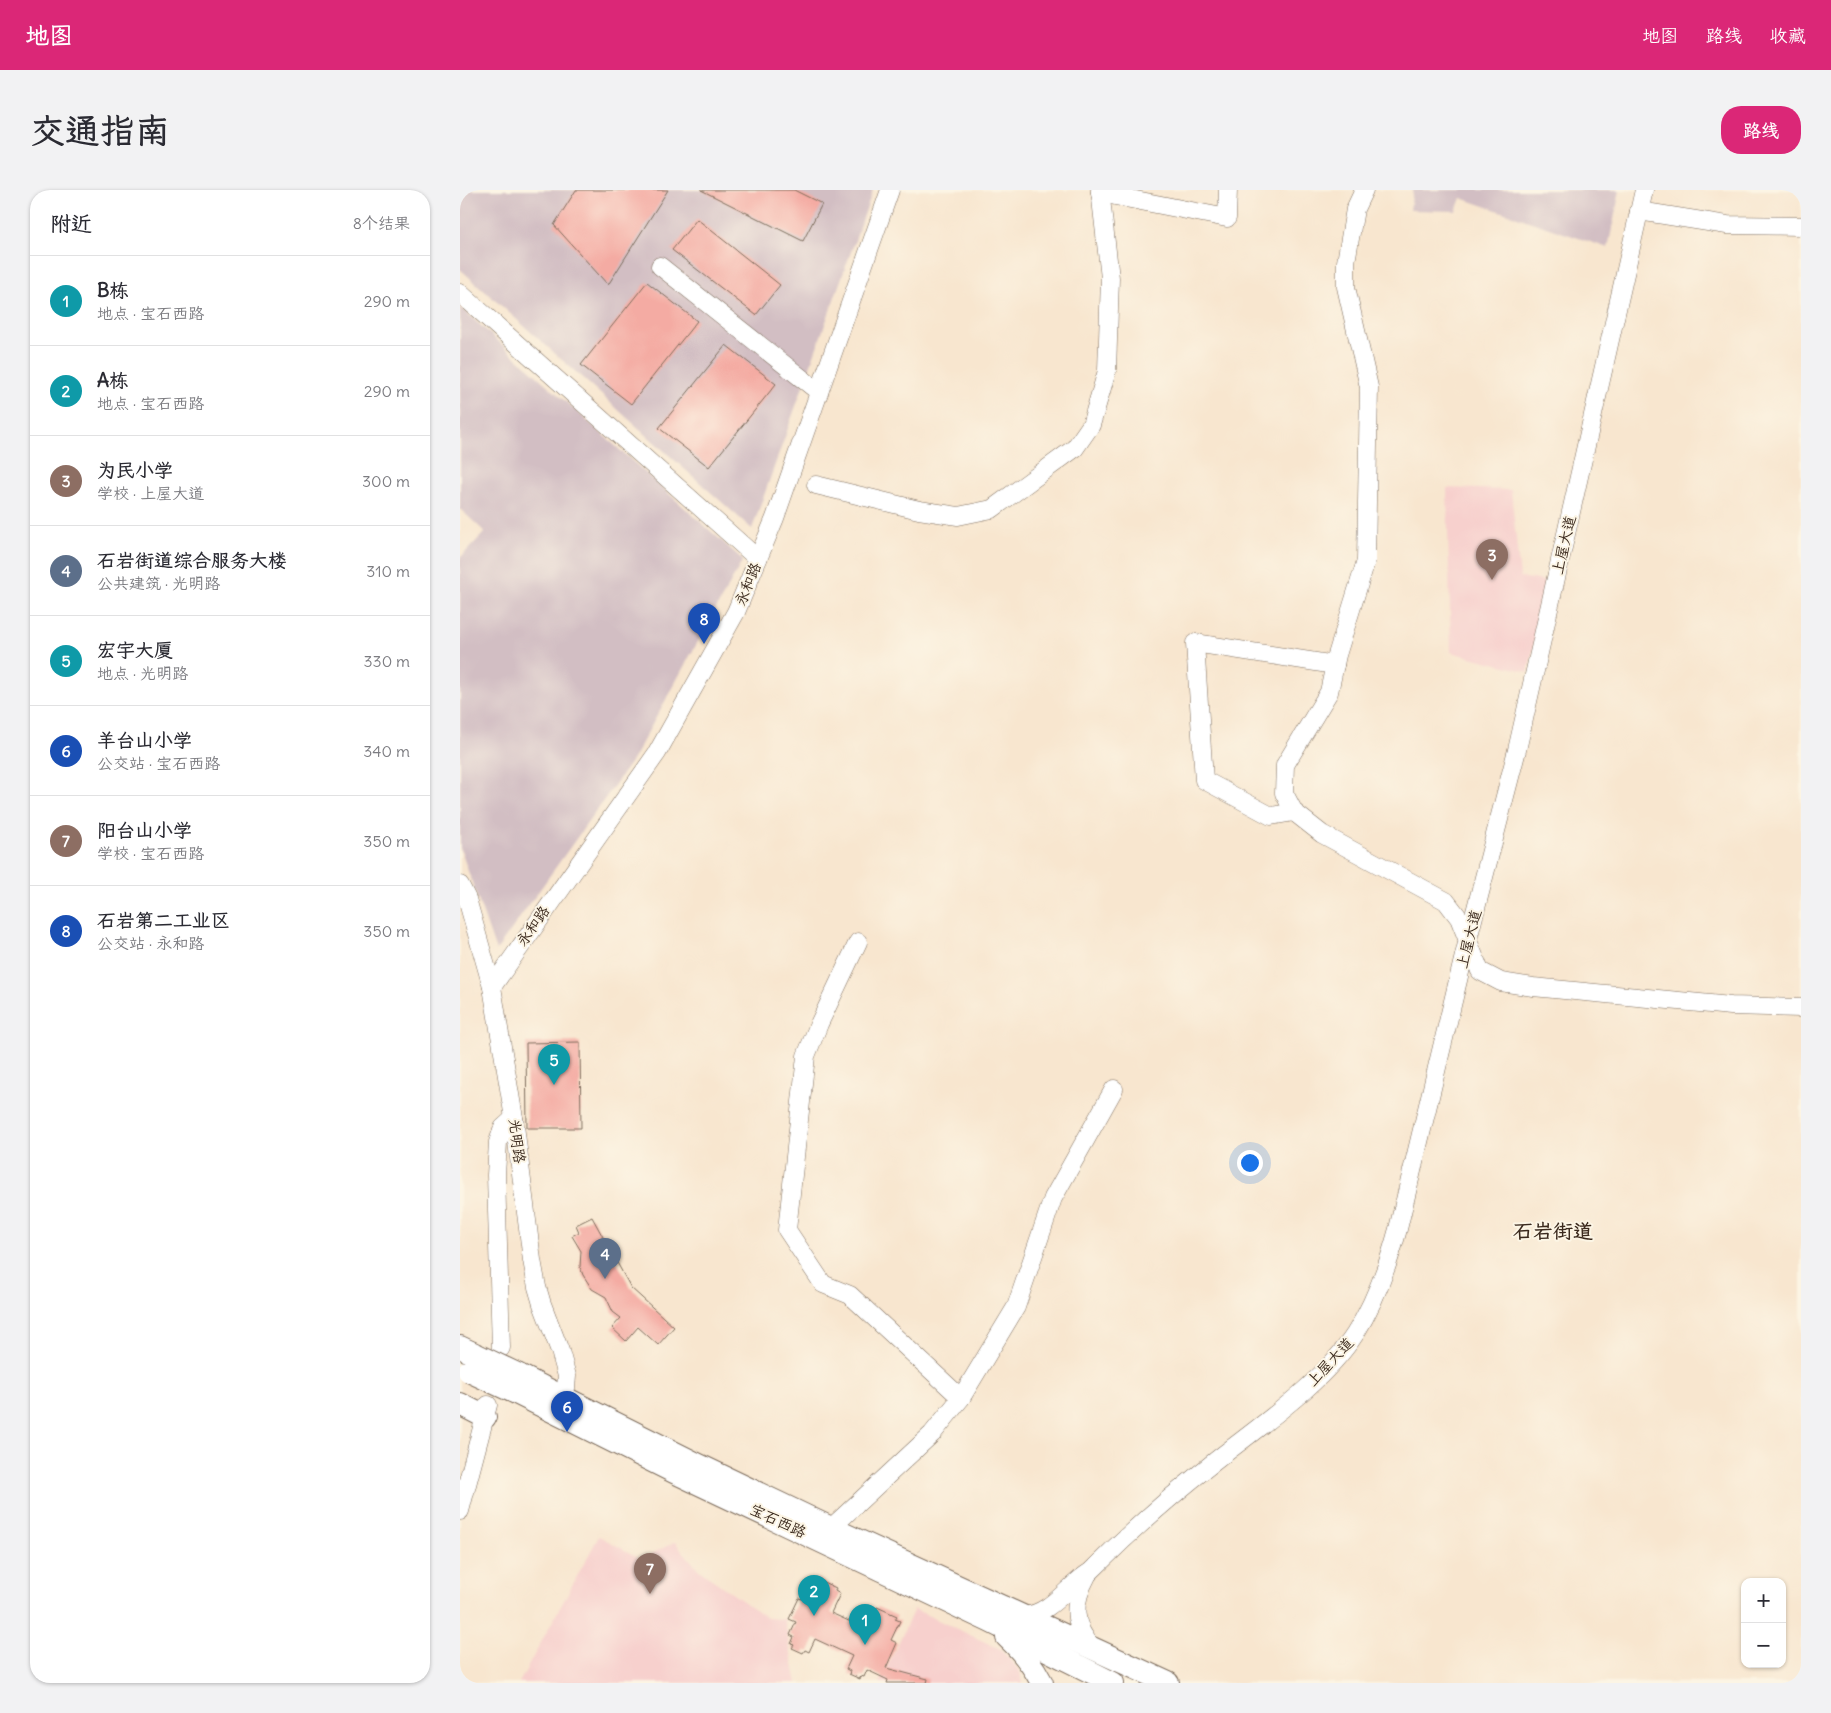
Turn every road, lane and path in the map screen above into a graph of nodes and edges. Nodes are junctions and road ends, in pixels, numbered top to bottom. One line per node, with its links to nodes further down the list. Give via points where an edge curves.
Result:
1 (890, 190): 10 (street, 永和路)
2 (1228, 190): 5 (street, via 1227,218)
3 (1364, 190): 13 (street, via 1355,209 1346,262 1346,287 1369,386 1366,561)
4 (1644, 190): 6 (street, 上屋大道)
5 (1100, 192): 11 (street, via 1110,278 1107,371 1091,425 1075,448 992,509 958,516)
6 (1640, 211): 7 (street, via 1727,225); 16 (street, 上屋大道, via 1517,750)
7 (1801, 226)
8 (660, 266): 10 (street)
9 (460, 293): 12 (street)
10 (819, 392): 12 (street, 永和路)
11 (816, 485)
12 (758, 559): 18 (street, 永和路, via 736,612 657,753)
13 (1335, 665): 14 (street, via 1329,692 1285,765 1284,793); 14 (street, via 1195,643 1204,780 1271,816)
14 (1294, 812): 16 (street, via 1322,834 1446,902 1459,918)
15 (460, 885): 18 (street, 光明路)
16 (1468, 939): 19 (street, via 1480,971 1501,982 1731,1006); 31 (street, 上屋大道, via 1388,1266 1355,1334 1339,1355 1297,1395 1167,1498)
17 (858, 942): 26 (street, via 806,1056 787,1230 822,1284 850,1295)
18 (492, 987): 21 (street, 光明路)
19 (1801, 1008)
20 (1114, 1089): 26 (street, via 1053,1198 1016,1307)
21 (514, 1118): 22 (street, via 503,1128 498,1142 496,1175); 25 (street, 光明路, via 537,1287 567,1376)
22 (501, 1348)
23 (466, 1360): 24 (main road, 宝石西路, bridge)
24 (516, 1383): 25 (main road, 宝石西路); 33 (main road, 宝石西路, via 704,1487)
25 (562, 1397): 30 (main road, 宝石西路)
26 (961, 1398): 30 (street, via 932,1434)
27 (460, 1404): 28 (main road)
28 (486, 1411): 29 (street)
29 (460, 1511)
30 (831, 1528): 32 (main road, 宝石西路)
31 (1090, 1572): 32 (street, 上屋大道, via 1036,1614); 34 (street, 上屋大道, via 1076,1599 1075,1608 1080,1631)
32 (1024, 1616): 34 (main road, 宝石西路)
33 (989, 1621): 35 (main road, 宝石西路); 36 (main road, via 1026,1656)
34 (1094, 1650): 35 (main road); 37 (main road, 宝石西路)
35 (1090, 1678)
36 (1042, 1683)
37 (1168, 1683)

